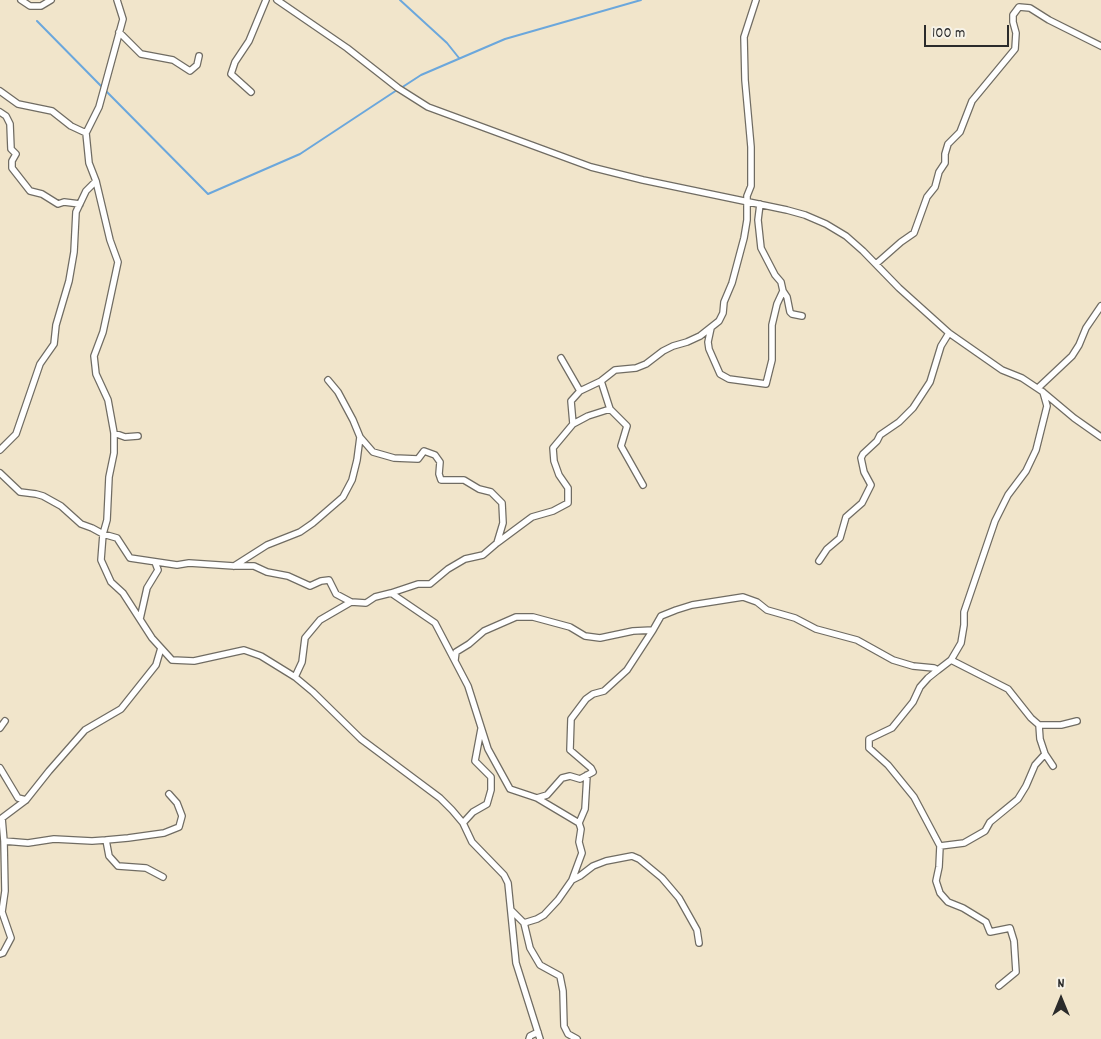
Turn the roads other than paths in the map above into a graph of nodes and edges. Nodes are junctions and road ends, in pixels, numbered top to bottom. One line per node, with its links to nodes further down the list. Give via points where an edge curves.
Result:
1 (21, 0): 2 (street, via 30,6 41,6)
2 (51, 0)
3 (117, 0): 7 (street, via 123,19)
4 (266, 0): 11 (street, via 231,74)
5 (277, 0): 15 (street, via 428,107 590,167)
6 (756, 0): 15 (street, via 744,36 751,147 751,186)
7 (119, 32): 9 (street, via 141,54 173,60 190,71 197,66); 13 (street, via 99,107)
8 (1101, 46): 18 (street, via 1030,8 1019,7 1013,15 1015,49 972,101 960,132 948,144 945,163 927,197 914,234)
9 (199, 56)
10 (0, 91): 13 (street, via 18,104 52,111)
11 (251, 92)
12 (0, 112): 16 (street, via 10,124 11,149 16,154 12,168 30,191 58,204)
13 (86, 133): 14 (street, via 89,164)
14 (96, 181): 16 (street); 31 (street, via 118,262 103,332 94,356 96,374 108,400)
15 (747, 202): 17 (street); 22 (street, via 744,238 732,283 723,313)
16 (80, 204): 35 (street, via 76,212 69,281 54,344 40,364 16,434)
17 (760, 204): 18 (street, via 796,212 826,224 846,236); 19 (street, via 761,248)
18 (876, 264): 23 (street)
19 (784, 291): 21 (street, via 790,312); 22 (street, via 772,325 772,360 766,384 729,379 720,374 709,349)
20 (1101, 306): 27 (street, via 1072,356)
21 (802, 316)
22 (711, 328): 26 (street, via 688,342 663,351 646,364 615,370)
23 (950, 333): 27 (street, via 1002,370); 40 (street, via 941,346 930,382 913,408 863,454 864,472 870,486 862,503 846,517 840,538)
24 (561, 358): 28 (street)
25 (328, 380): 33 (street, via 338,392)
26 (601, 381): 28 (street); 29 (street)
27 (1041, 390): 34 (street); 48 (street, via 1048,406 1036,450 995,522 964,612 961,643)
28 (580, 391): 30 (street, via 571,401)
29 (610, 408): 30 (street); 37 (street, via 627,426 621,446)
30 (573, 424): 39 (street, via 553,448 559,475 568,488 568,503 554,511 532,516)
31 (114, 433): 32 (street, via 124,437); 38 (street)
32 (138, 436)
33 (360, 437): 39 (street, via 373,452 394,458 418,459 424,451 435,455 440,462 441,480 464,480 491,492 502,503 503,522); 42 (street, via 352,480 343,497 313,524 267,545)
34 (1101, 437)
35 (0, 449)
36 (0, 473): 38 (street, via 20,492 43,496 61,506 81,524)
37 (643, 485)
38 (103, 534): 41 (street, via 117,538 130,558); 45 (street, via 101,560 111,582)
39 (497, 543): 43 (street, via 483,556 465,559 430,584 418,584)
40 (819, 561)
41 (155, 562): 42 (street); 45 (street, via 158,570 147,588)
42 (234, 566): 44 (street, via 254,566 310,586 329,580 336,594)
43 (391, 593): 44 (street, via 366,603); 49 (street, via 435,623)
44 (350, 602): 51 (street, via 320,620 305,638 302,662)
45 (140, 618): 47 (street)
46 (653, 630): 49 (street, via 600,638 585,636 570,627 534,617 516,617 484,631 456,652); 50 (street, via 662,616 676,610 743,597 816,629 857,640 893,660); 60 (street, via 627,670 604,691 586,699 570,719 570,750 591,768 593,772)
47 (161, 648): 51 (street, via 172,660 194,661 244,650 262,656); 63 (street, via 156,665 121,709 85,730)
48 (951, 660): 50 (street); 54 (street, via 1008,689)
49 (455, 662): 56 (street, via 468,686)
50 (938, 670): 69 (street, via 920,686 913,702 892,728 868,739 869,748 914,796)
51 (295, 677): 65 (street, via 360,739 440,798)
52 (5, 721): 55 (street)
53 (1077, 722): 54 (street)
54 (1039, 726): 57 (street)
55 (0, 728)
56 (481, 729): 62 (street, via 510,789); 65 (street, via 474,761 491,777 491,790 487,804)
57 (1044, 756): 58 (street); 69 (street, via 1035,765 1018,799 990,822 985,831 964,843)
58 (1051, 764)
59 (0, 768): 63 (street, via 18,798)
60 (587, 775): 62 (street, via 580,779 562,778 547,796); 66 (street, via 584,810)
61 (169, 794): 67 (street, via 182,816 180,827)
62 (537, 798): 66 (street)
63 (26, 800): 64 (street)
64 (1, 820): 68 (street)
65 (463, 823): 72 (street, via 472,842 504,875)
66 (579, 823): 71 (street, via 582,853)
67 (106, 840): 68 (street); 70 (street, via 109,856 118,866 146,868)
68 (4, 841): 75 (street, via 2,912 11,938)
69 (940, 846): 76 (street, via 936,881 940,893 948,902 986,922 990,932 1010,928 1016,972)
70 (163, 877)
71 (572, 880): 73 (street, via 544,915); 74 (street, via 606,861 632,856 639,859 679,898 697,930)
72 (512, 910): 73 (street); 77 (street, via 516,963)
73 (524, 923): 80 (street, via 530,948 540,965 560,976 564,1026 568,1034)
74 (699, 942)
75 (0, 954)
76 (998, 986)
77 (538, 1032): 78 (street); 79 (street)
78 (529, 1039)
79 (540, 1039)
80 (577, 1039)

